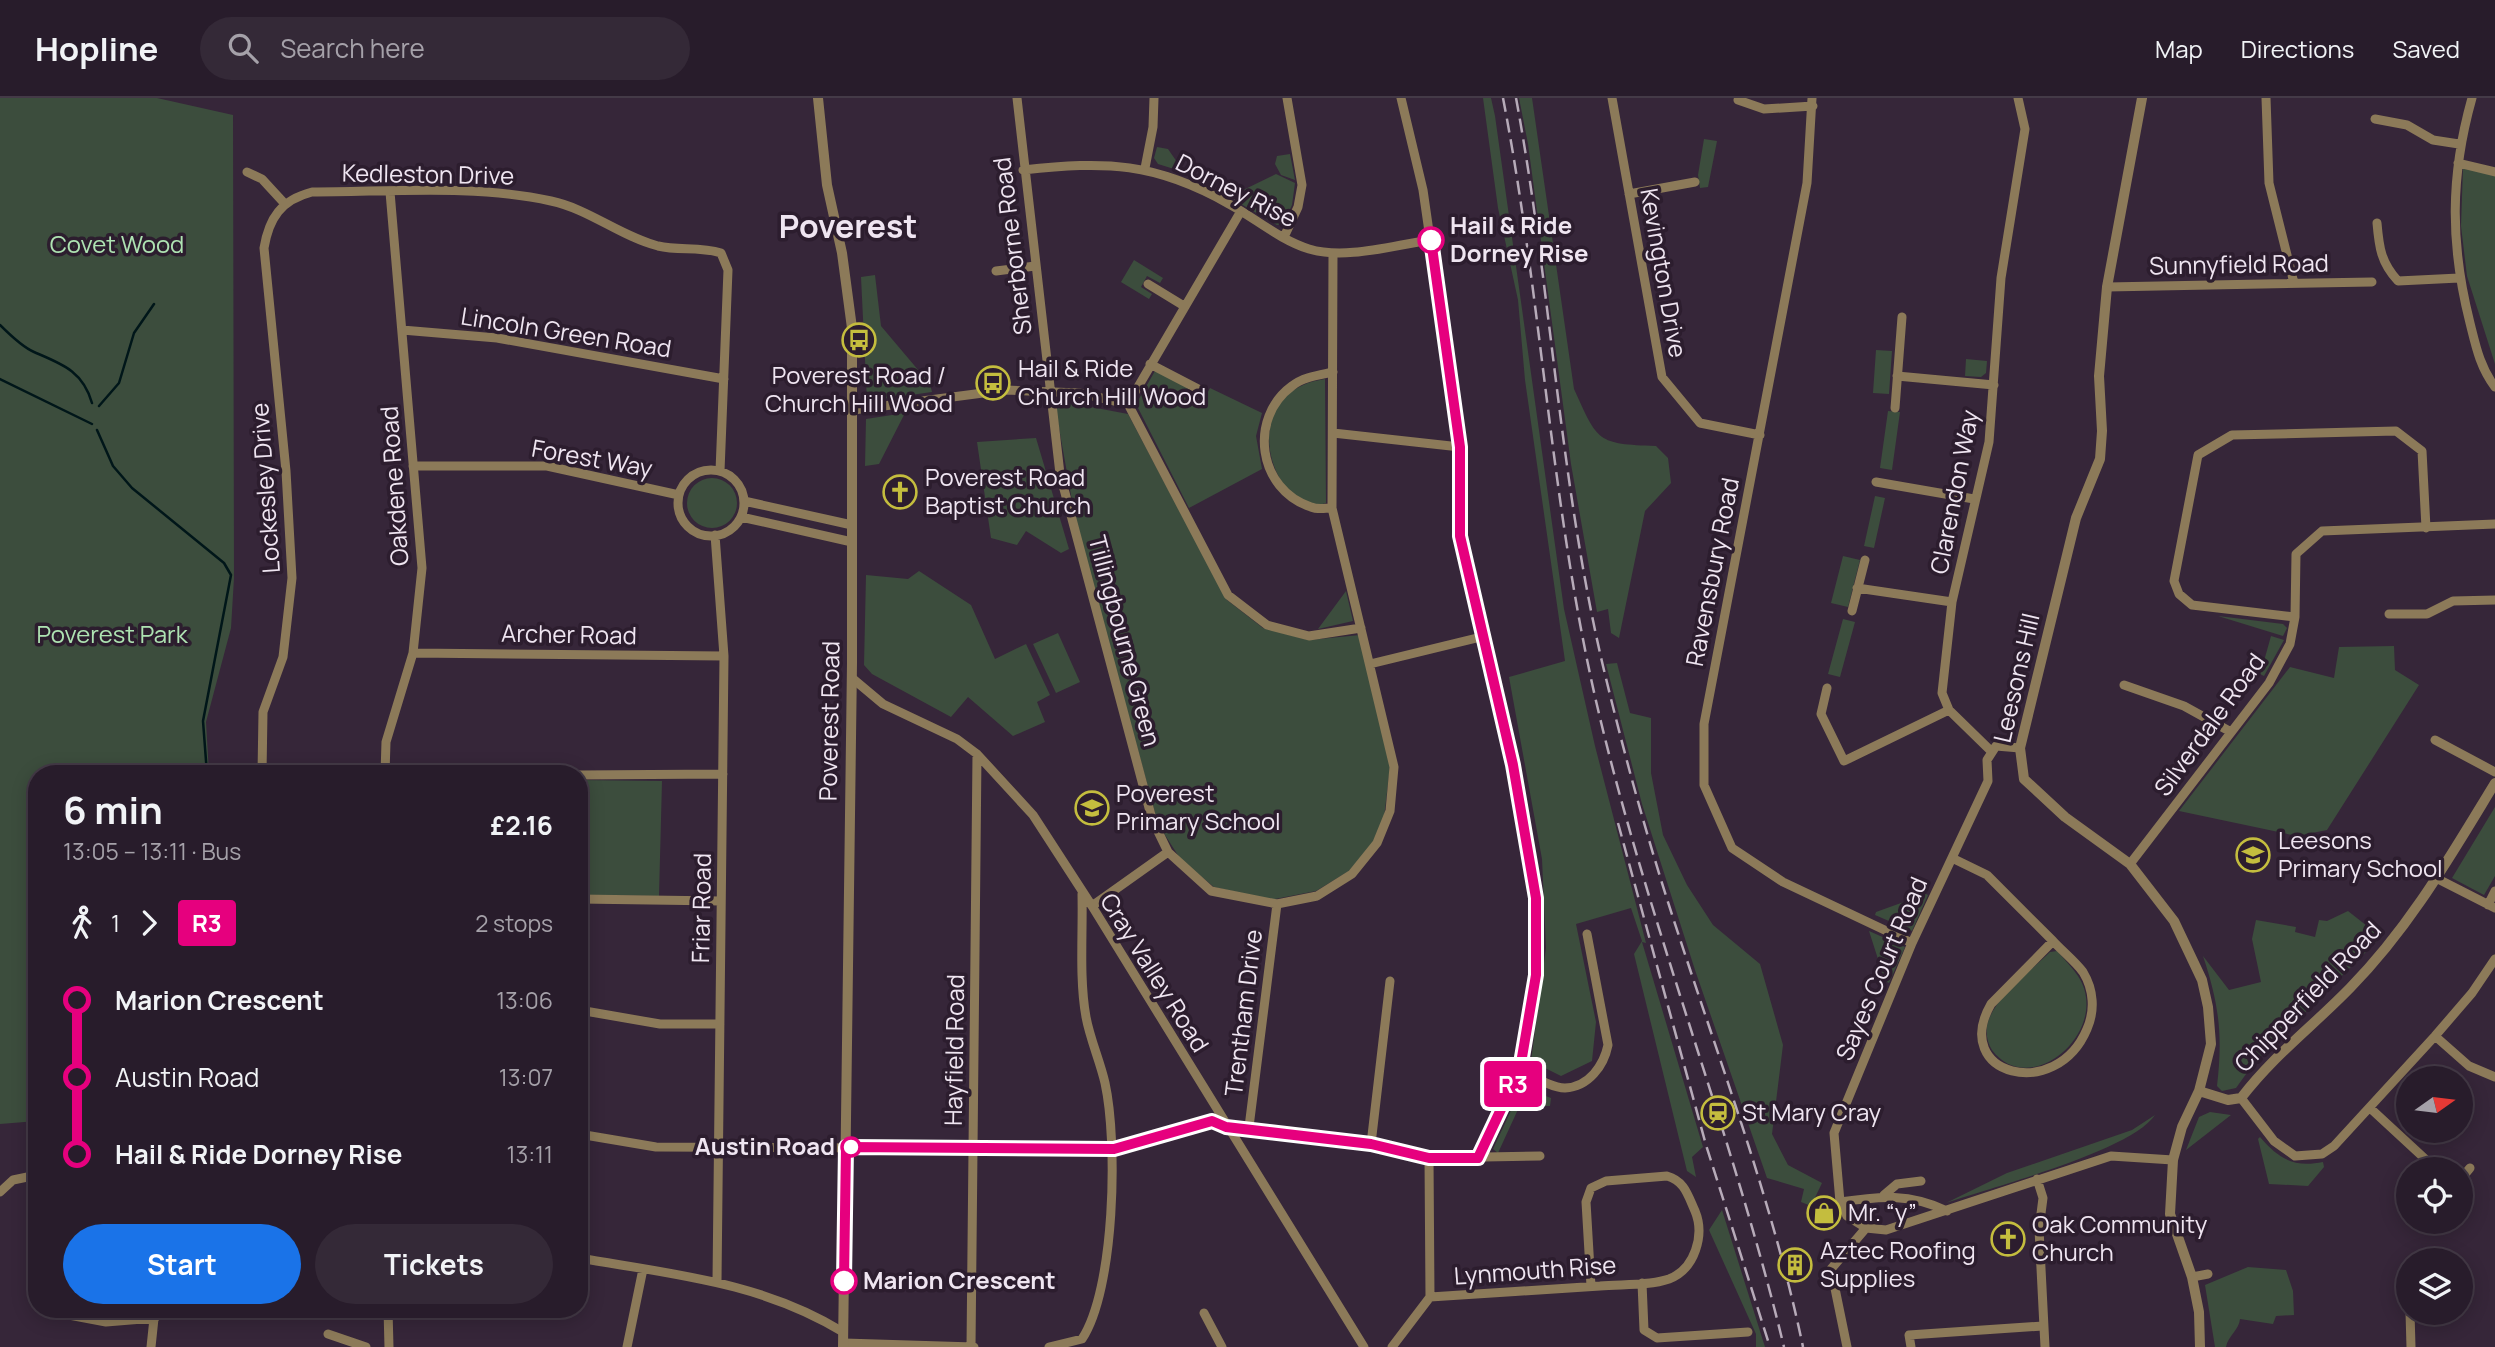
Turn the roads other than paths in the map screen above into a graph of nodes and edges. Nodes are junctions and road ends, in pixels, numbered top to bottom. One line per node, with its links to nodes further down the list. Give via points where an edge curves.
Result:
1 (818, 98): 49 (street, Poverest Road, via 827,185 852,328)
2 (1017, 98): 17 (street, Sherborne Road)
3 (1154, 98): 16 (street)
4 (1287, 98): 26 (street, via 1302,185)
5 (1401, 98): 27 (street)
6 (1612, 98): 22 (street, Kevington Drive)
7 (2018, 98): 43 (street, Clarendon Way, via 2025,129 2001,278)
8 (2142, 98): 35 (street, Leesons Hill)
9 (2266, 98): 33 (street, via 2269,183)
10 (2472, 98): 14 (street)
11 (1738, 100): 12 (street, via 1764,109)
12 (1813, 102): 51 (street, Ravensbury Road, via 1807,183)
13 (2375, 119): 14 (street, via 2407,125 2433,140)
14 (2459, 144): 15 (street)
15 (2458, 163): 19 (street); 31 (street, via 2453,226)
16 (1145, 168): 17 (street, Dorney Rise, via 1083,163); 24 (street, Dorney Rise, via 1182,180)
17 (1023, 170): 29 (street, Sherborne Road)
18 (247, 172): 23 (street, via 261,179)
19 (2495, 172)
20 (1695, 182): 22 (street)
21 (390, 192): 23 (street, Kedleston Drive, via 312,192); 38 (street, Oakdene Road); 42 (street, Kedleston Drive, via 499,193 552,201 601,219 638,240 721,253 728,270)
22 (1629, 194): 51 (street, Kevington Drive, via 1662,377 1700,423)
23 (285, 204): 87 (street, Lockesley Drive, via 267,227 264,248 292,578 283,657 263,712)
24 (1241, 211): 26 (street, Dorney Rise); 36 (street)
25 (2377, 223): 31 (street, via 2379,251 2386,269 2398,281)
26 (1284, 237): 28 (street, Dorney Rise, via 1308,249)
27 (1431, 240): 28 (street, Dorney Rise); 52 (street)
28 (1333, 253): 40 (street, Tillingbourne Green)
29 (1035, 266): 30 (street); 45 (street, Sherborne Road)
30 (996, 271)
31 (2459, 278): 44 (street, via 2482,370)
32 (2372, 282): 33 (street, Sunnyfield Road)
33 (2294, 283): 35 (street, Sunnyfield Road)
34 (1147, 284): 36 (street)
35 (2107, 287): 84 (street, Leesons Hill, via 2099,376 2100,459 2077,518)
36 (1184, 306): 39 (street)
37 (1902, 317): 41 (street)
38 (402, 330): 42 (street, Lincoln Green Road, via 497,338); 53 (street, Oakdene Road)
39 (1150, 364): 46 (street); 47 (street)
40 (1333, 372): 50 (street, Tillingbourne Green); 59 (street, via 1293,384 1278,398 1268,414 1263,440 1267,468 1285,492 1310,507)
41 (1897, 376): 43 (street); 48 (street)
42 (724, 379): 54 (street, Kedleston Drive)
43 (1994, 385): 57 (street, Clarendon Way, via 1989,442)
44 (2495, 387)
45 (1049, 390): 47 (street); 49 (street, via 1006,390); 93 (street, Tillingbourne Green, via 1060,474 1076,539 1152,818)
46 (1202, 391)
47 (1128, 404): 73 (street, via 1228,595 1267,625 1309,636)
48 (1895, 408)
49 (853, 410): 62 (street, Poverest Road)
50 (1333, 433): 52 (street); 59 (street, Tillingbourne Green)
51 (1760, 435): 106 (street, Ravensbury Road, via 1704,724 1704,785 1732,848 1783,882)
52 (1460, 447): 74 (street, via 1460,536)
53 (414, 466): 56 (street, Forest Way, via 548,466); 75 (street, Oakdene Road, via 422,568)
54 (720, 471): 56 (street, Forest Way, via 690,477); 58 (street, via 737,482)
55 (1876, 482): 57 (street)
56 (680, 495): 64 (street, Forest Way, via 681,516 687,524 704,535)
57 (1974, 499): 69 (street, Clarendon Way)
58 (744, 501): 60 (street); 62 (street)
59 (1332, 508): 73 (street, Tillingbourne Green)
60 (741, 517): 64 (street); 65 (street)
61 (2495, 524): 63 (street, Silverdale Road)
62 (852, 525): 65 (street, Poverest Road)
63 (2426, 528): 72 (street, Silverdale Road, via 2322,531 2296,554); 72 (street, via 2422,451 2396,431 2232,435 2198,455 2174,581 2179,594 2192,605)
64 (715, 535): 76 (street, Friar Road)
65 (852, 542): 78 (street, Poverest Road)
66 (1865, 560): 67 (street)
67 (1857, 588): 69 (street); 70 (street)
68 (2495, 600): 71 (street, via 2453,601 2427,614)
69 (1952, 602): 81 (street, Clarendon Way, via 1942,693)
70 (1852, 611)
71 (2389, 614)
72 (2295, 617): 82 (street, Silverdale Road, via 2290,644 2269,683)
73 (1361, 628): 77 (street, Tillingbourne Green)
74 (1482, 637): 77 (street); 112 (street, via 1513,765 1536,898 1536,975)
75 (413, 653): 76 (street, Archer Road); 88 (street, Oakdene Road, via 386,742)
76 (724, 656): 91 (street, Friar Road)
77 (1370, 664): 101 (street, Tillingbourne Green, via 1394,767 1390,811 1377,843 1352,874 1317,896)
78 (852, 678): 86 (street, Cray Valley Road, via 883,704); 122 (street, Poverest Road)
79 (2124, 685): 82 (street, via 2184,706)
80 (1827, 688): 81 (street, via 1821,714 1844,761)
81 (1949, 710): 85 (street)
82 (2231, 732): 95 (street, Silverdale Road)
83 (2435, 740): 89 (street)
84 (2020, 748): 85 (street, via 2003,745); 95 (street, Leesons Hill, via 2024,779 2065,817)
85 (1991, 751): 94 (street, Sayes Court Road, via 1988,781)
86 (977, 754): 98 (street, Cray Valley Road, via 1032,815); 123 (street, Hayfield Road)
87 (262, 765)
88 (385, 765)
89 (2495, 772)
90 (588, 775): 91 (street)
91 (723, 775): 100 (street, Friar Road)
92 (2495, 783): 96 (street, Chipperfield Road)
93 (1168, 852): 101 (street, Tillingbourne Green, via 1211,891); 102 (street)
94 (1952, 858): 105 (street, via 1987,875); 106 (street, Sayes Court Road)
95 (2130, 864): 114 (street, Leesons Hill, via 2174,921 2202,980 2211,1044)
96 (2438, 879): 103 (street); 115 (street, Chipperfield Road, via 2350,989 2268,1063)
97 (2495, 891): 103 (street)
98 (1082, 894): 102 (street, Cray Valley Road); 124 (street, via 1086,1015 1105,1084)
99 (588, 899): 100 (street)
100 (721, 901): 110 (street, Friar Road)
101 (1277, 905): 118 (street, Trentham Drive)
102 (1092, 906): 117 (street, Cray Valley Road)
103 (2491, 907)
104 (1587, 934): 112 (street, via 1608,1045 1605,1062 1579,1084 1566,1088)
105 (2053, 941): 105 (street, via 1984,1016 1985,1049 2008,1072 2053,1068 2071,1056 2094,1014 2083,973)
106 (1912, 943): 135 (street, Sayes Court Road, via 1834,1133)
107 (2495, 959): 111 (street)
108 (1390, 981): 120 (street)
109 (588, 1012): 110 (street, via 660,1024)
110 (720, 1024): 121 (street, Friar Road)
111 (2435, 1036): 113 (street, via 2469,1066); 116 (street)
112 (1520, 1069): 128 (street)
113 (2495, 1077)
114 (2200, 1091): 115 (street, Chipperfield Road, via 2228,1100); 129 (street, Leesons Hill, via 2182,1127)
115 (2241, 1098): 116 (street, via 2274,1141 2295,1156 2322,1154)
116 (2370, 1108): 126 (street)
117 (1226, 1127): 118 (street); 124 (street, via 1212,1121); 166 (street, Cray Valley Road)
118 (1249, 1127): 120 (street)
119 (588, 1136): 121 (street, via 656,1147)
120 (1371, 1144): 127 (street)
121 (719, 1147): 122 (street); 142 (street, Friar Road)
122 (846, 1147): 123 (street); 155 (street, Poverest Road)
123 (973, 1149): 124 (street); 162 (street, Hayfield Road)
124 (1114, 1149): 156 (street, via 1103,1280 1094,1322)
125 (1540, 1156): 128 (street)
126 (2424, 1157)
127 (1429, 1158): 128 (street); 145 (street)
128 (1478, 1158)
129 (2173, 1160): 131 (street, via 2110,1156); 141 (street, Leesons Hill, via 2170,1214)
130 (28, 1177): 133 (street, via 13,1180)
131 (2036, 1179): 136 (street); 152 (street, via 2043,1198 2039,1229)
132 (1921, 1181): 134 (street, via 1897,1184)
133 (0, 1192)
134 (1884, 1195): 135 (street); 136 (street, via 1923,1199)
135 (1840, 1202): 137 (street, via 1852,1221)
136 (1947, 1210): 137 (street, via 1886,1230)
137 (1866, 1228): 168 (street, via 1831,1269)
138 (588, 1260): 139 (street)
139 (643, 1269): 142 (street); 161 (street)
140 (2208, 1274): 141 (street)
141 (2192, 1277): 171 (street, Leesons Hill)
142 (717, 1280): 155 (street, via 772,1296)
143 (1642, 1283): 144 (street, Lynmouth Rise); 144 (street, via 1670,1278 1686,1267 1700,1234 1683,1185 1667,1176 1606,1181 1591,1188 1587,1202); 153 (street, via 1644,1330 1657,1338)
144 (1591, 1286): 145 (street, Lynmouth Rise)
145 (1430, 1297): 167 (street)
146 (1204, 1313): 165 (street)
147 (85, 1318): 148 (street, via 106,1322)
148 (128, 1318)
149 (154, 1318): 158 (street)
150 (388, 1318): 160 (street)
151 (2407, 1325): 172 (street)
152 (2043, 1326): 169 (street, via 1909,1335); 170 (street)
153 (1748, 1332)
154 (328, 1334): 157 (street)
155 (844, 1341): 162 (street)
156 (1084, 1343): 164 (street)
157 (349, 1344): 159 (street)
158 (151, 1347)
159 (366, 1347)
160 (389, 1347)
161 (627, 1347)
162 (971, 1347): 163 (street)
163 (976, 1347)
164 (1049, 1347)
165 (1222, 1347)
166 (1364, 1347)
167 (1392, 1347)
168 (1847, 1347)
169 (1911, 1347)
170 (2045, 1347)
171 (2200, 1347)
172 (2411, 1347)

